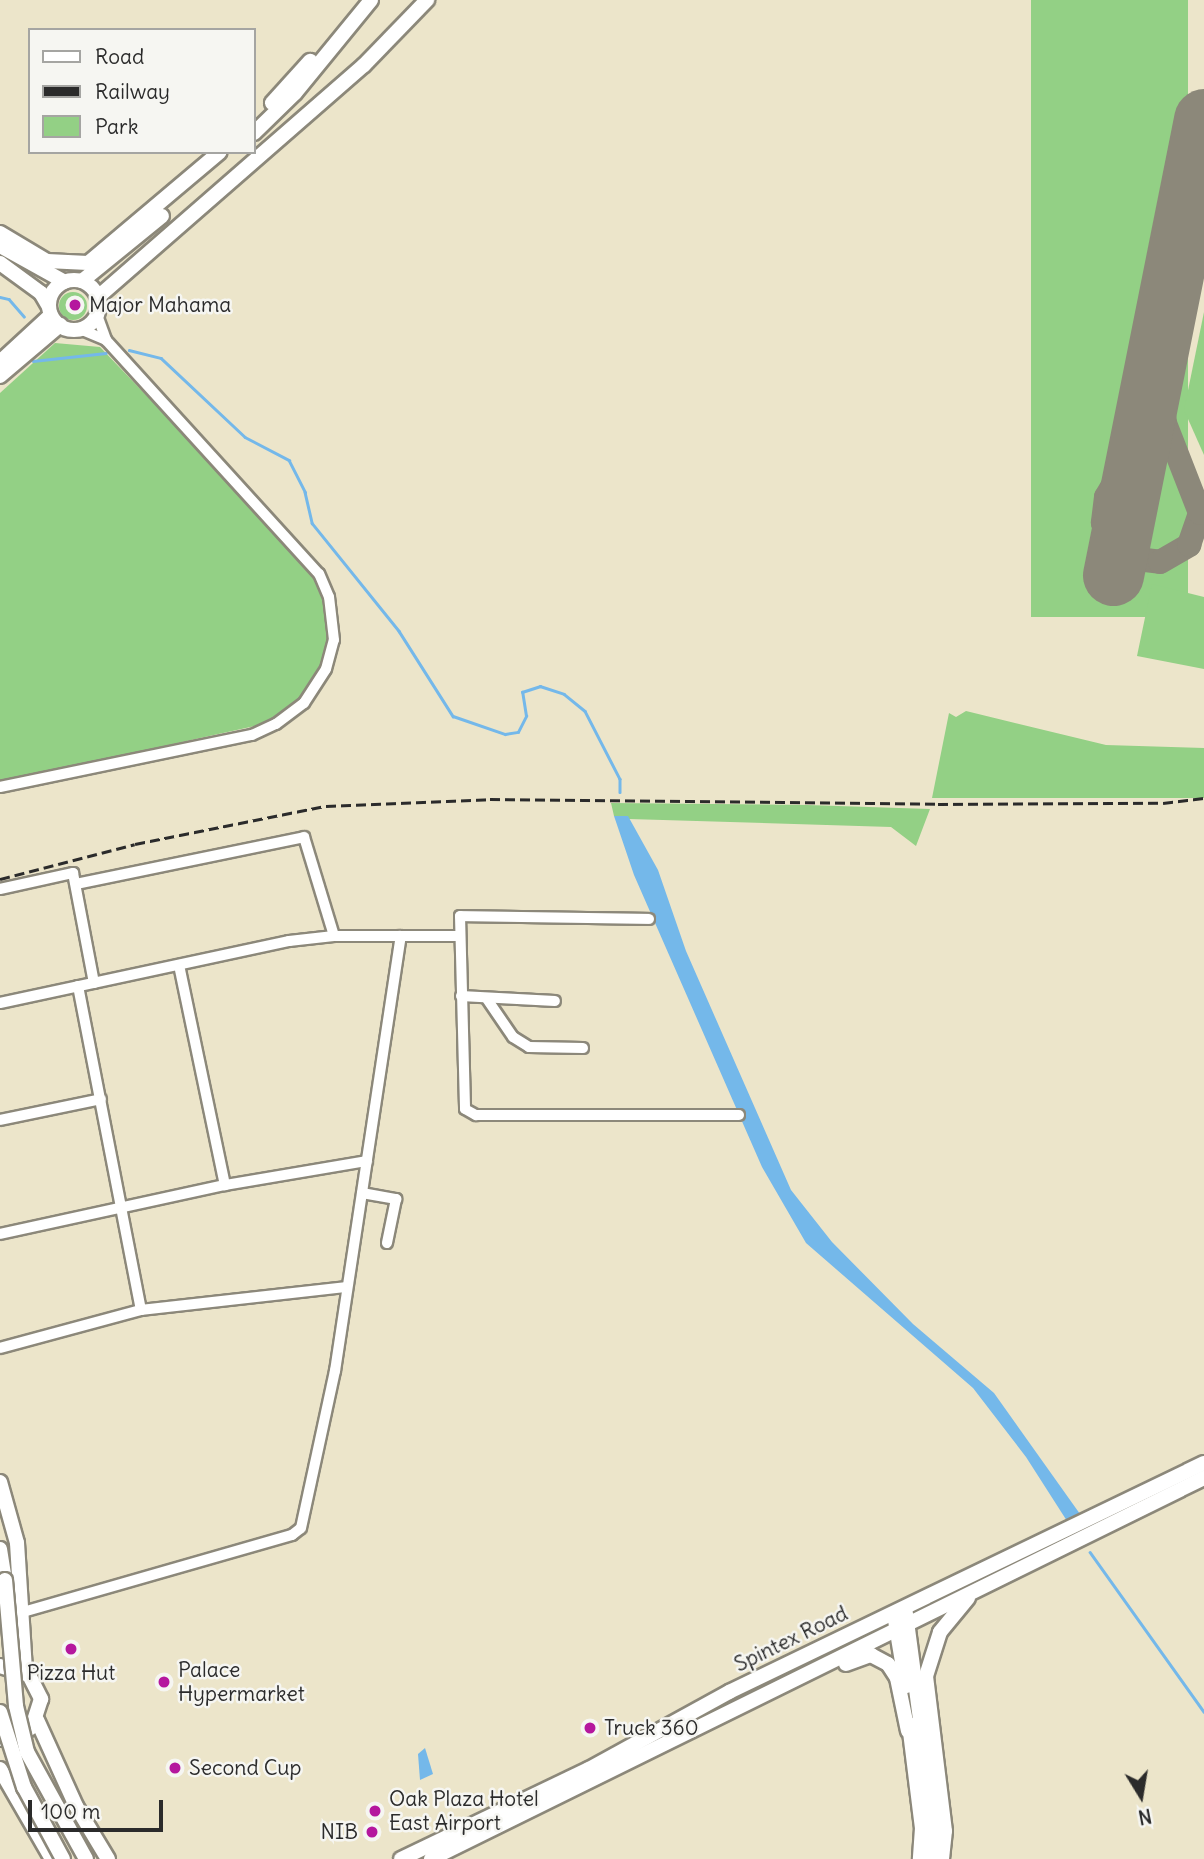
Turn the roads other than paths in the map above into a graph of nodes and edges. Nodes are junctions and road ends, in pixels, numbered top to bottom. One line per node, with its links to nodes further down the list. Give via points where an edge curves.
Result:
1 (359, 0): 4 (main road)
2 (371, 0): 5 (main road, via 295,93)
3 (427, 0): 13 (main road, via 364,65)
4 (256, 118)
5 (256, 131)
6 (218, 154): 8 (main road, via 88,264 47,261)
7 (231, 154): 11 (main road, via 106,267)
8 (0, 233)
9 (0, 246): 12 (main road)
10 (0, 263): 15 (main road, via 41,293)
11 (82, 281): 12 (main road); 13 (main road)
12 (65, 282): 15 (main road, via 50,297)
13 (98, 297): 14 (main road)
14 (97, 315): 16 (main road); 17 (street)
15 (53, 316): 16 (main road); 18 (main road); 19 (main road)
16 (80, 329): 17 (street)
17 (106, 340): 20 (street, via 319,574 329,597 334,640 326,669 304,703 252,735)
18 (0, 362)
19 (0, 376)
20 (0, 787)
21 (76, 884): 22 (street, via 72,873); 24 (street, via 304,837); 28 (street)
22 (0, 889)
23 (649, 919): 26 (street, via 460,916)
24 (334, 936): 25 (street); 27 (street)
25 (401, 936): 26 (street); 38 (street)
26 (459, 936): 30 (street)
27 (179, 965): 28 (street); 39 (street)
28 (94, 983): 29 (street)
29 (78, 986): 33 (street); 35 (street)
30 (461, 996): 31 (street); 36 (street, via 462,1102 471,1114)
31 (487, 999): 32 (street); 34 (street, via 513,1037 530,1047)
32 (555, 1001)
33 (0, 1003)
34 (583, 1048)
35 (101, 1099): 37 (street); 41 (street)
36 (739, 1115)
37 (0, 1120)
38 (368, 1161): 39 (street); 40 (street)
39 (225, 1185): 41 (street)
40 (362, 1193): 43 (street, via 396,1199); 44 (street)
41 (121, 1206): 42 (street); 45 (street)
42 (0, 1234)
43 (387, 1243)
44 (347, 1287): 45 (street); 53 (street, via 323,1442 302,1528 292,1535)
45 (141, 1310): 46 (street)
46 (0, 1348)
47 (1204, 1463): 52 (main road, Spintex Road)
48 (1204, 1478): 51 (main road, Spintex Road)
49 (0, 1482): 53 (main road, via 17,1543)
50 (0, 1549): 65 (main road, bridge, via 16,1706 27,1752)
51 (973, 1593): 54 (main road, Spintex Road); 71 (main road, via 940,1632 926,1676 945,1831)
52 (898, 1609): 54 (main road); 67 (main road, Spintex Road, via 729,1692 589,1769)
53 (23, 1612): 56 (main road)
54 (903, 1625): 59 (main road); 60 (main road, Spintex Road); 70 (main road, via 933,1817)
55 (0, 1665): 56 (main road)
56 (25, 1671): 58 (main road, via 40,1694)
57 (0, 1712): 64 (main road, bridge, via 20,1778)
58 (37, 1720): 61 (main road, via 17,1737); 66 (main road, via 76,1806)
59 (908, 1731): 60 (main road, via 894,1670 871,1655); 69 (main road, via 922,1828)
60 (681, 1735): 68 (main road, Spintex Road)
61 (0, 1739)
62 (0, 1769): 63 (main road)
63 (52, 1859)
64 (63, 1859)
65 (86, 1859)
66 (108, 1859)
67 (401, 1859)
68 (430, 1859)
69 (920, 1859)
70 (929, 1859)
71 (942, 1859)

